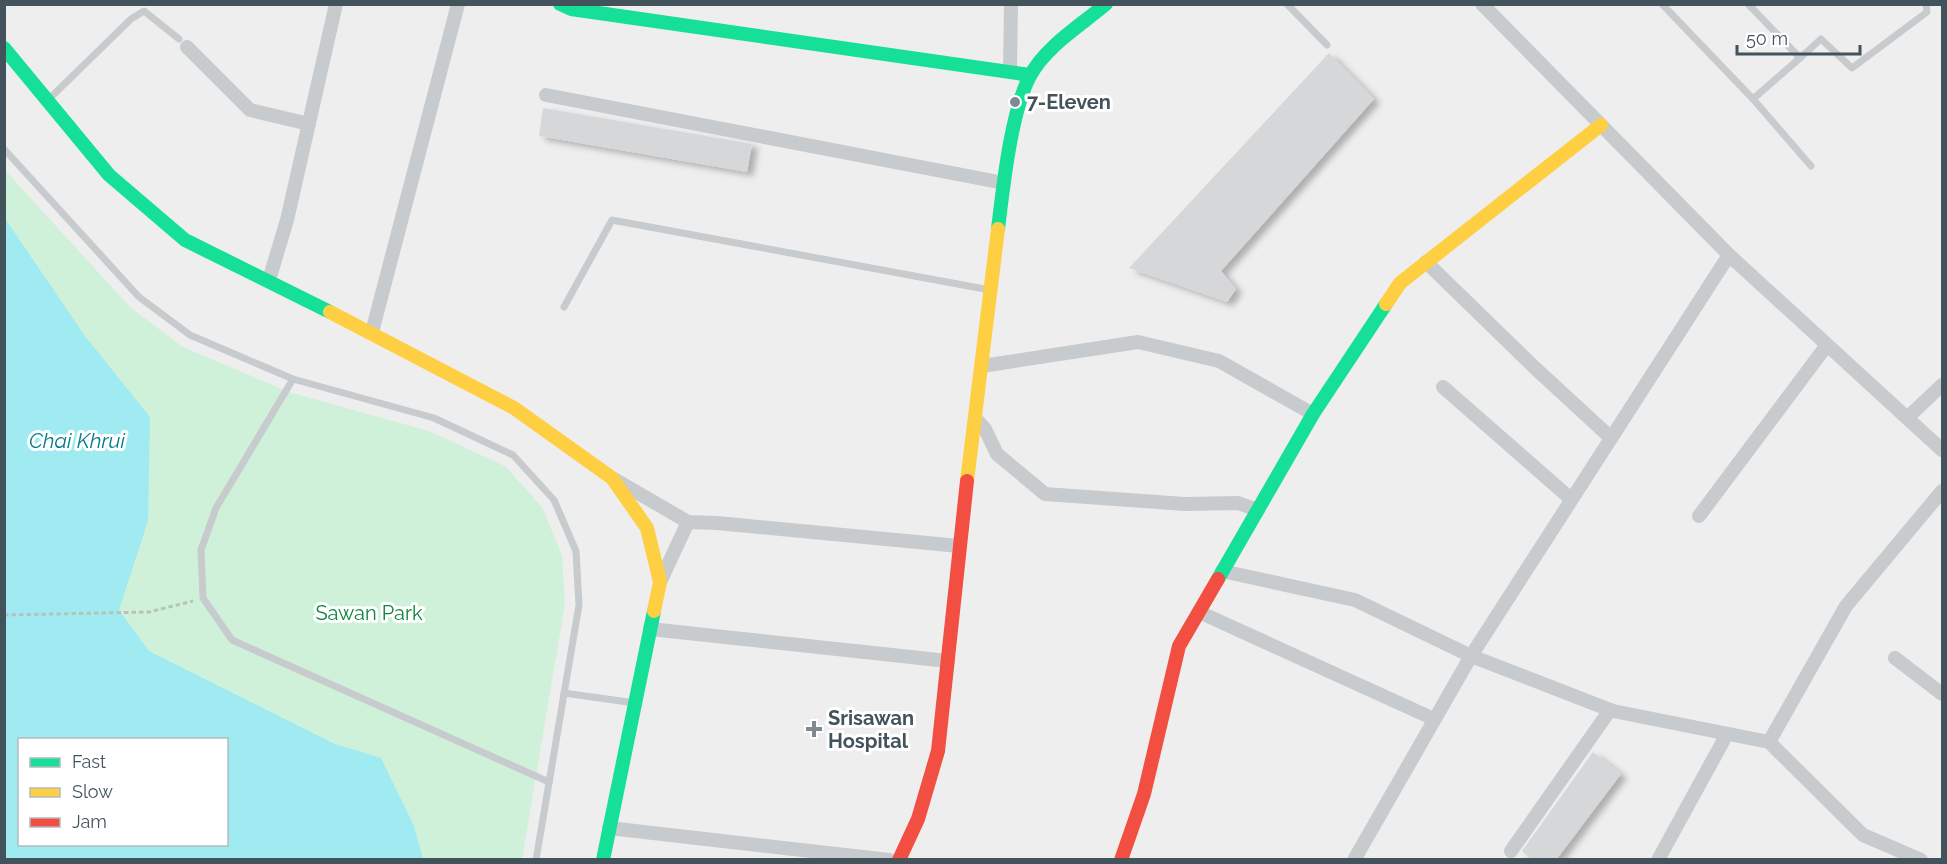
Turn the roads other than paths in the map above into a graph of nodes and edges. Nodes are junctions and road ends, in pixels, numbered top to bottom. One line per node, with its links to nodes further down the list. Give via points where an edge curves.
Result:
1 (336, 4): 20 (street)
2 (458, 4): 30 (street)
3 (1011, 4): 15 (street)
4 (1106, 4): 16 (street, via 1050,51)
5 (1287, 4): 12 (lane)
6 (1482, 4): 21 (street)
7 (1662, 4): 18 (lane)
8 (1748, 4): 14 (lane)
9 (1926, 4): 14 (lane, via 1927,12 1855,67 1850,68 1821,39)
10 (567, 6): 15 (street)
11 (183, 43): 19 (lane, via 144,11); 20 (street, via 250,110)
12 (1327, 45)
13 (4, 48): 19 (street)
14 (1800, 58): 18 (lane)
15 (1010, 70): 16 (street)
16 (1030, 75): 24 (street)
17 (546, 95): 24 (street)
18 (1753, 99): 23 (lane)
19 (48, 100): 27 (street, via 109,175 185,240)
20 (309, 124): 27 (street)
21 (1600, 125): 25 (street); 26 (street)
22 (4, 149): 33 (lane, via 139,297 190,335)
23 (1811, 166)
24 (1004, 183): 28 (street)
25 (1729, 255): 31 (street); 39 (street)
26 (1426, 262): 36 (street, via 1400,283); 39 (street)
27 (269, 280): 30 (street)
28 (990, 291): 29 (lane, via 612,220); 32 (street)
29 (564, 307)
30 (372, 332): 41 (street, via 514,408)
31 (1827, 345): 38 (street); 45 (street)
32 (982, 366): 36 (street, via 1138,342 1219,361); 37 (street)
33 (293, 380): 55 (lane, via 444,423 513,455 554,500 576,551 579,605); 62 (lane, via 216,508 201,550 203,598 232,640)
34 (1942, 385): 38 (street)
35 (1443, 387): 43 (street)
36 (1312, 414): 44 (street)
37 (975, 418): 44 (street, via 996,452 1045,494 1185,504 1238,503); 47 (street)
38 (1907, 418): 40 (street)
39 (1610, 436): 43 (street)
40 (1942, 450)
41 (612, 478): 46 (street); 49 (street, via 647,528)
42 (1942, 491): 61 (street, via 1846,606)
43 (1571, 499): 52 (street)
44 (1258, 510): 48 (street)
45 (1699, 516)
46 (688, 522): 47 (street); 49 (street)
47 (959, 546): 54 (street)
48 (1222, 571): 50 (street); 52 (street, via 1355,600)
49 (660, 582): 51 (street)
50 (1199, 612): 59 (street); 69 (street, via 1179,646 1144,794)
51 (650, 629): 54 (street); 57 (street)
52 (1471, 656): 58 (street); 59 (street)
53 (1895, 658): 56 (street)
54 (948, 661): 68 (street, via 938,751 918,819)
55 (564, 693): 57 (lane); 62 (lane)
56 (1942, 694)
57 (635, 703): 63 (street)
58 (1610, 710): 60 (street); 64 (street)
59 (1434, 719): 70 (street)
60 (1727, 734): 61 (street); 71 (street)
61 (1769, 742): 72 (street, via 1863,835)
62 (549, 782): 65 (lane)
63 (609, 828): 66 (street); 67 (street)
64 (1511, 851)
65 (536, 860)
66 (603, 860)
67 (889, 860)
68 (899, 860)
69 (1121, 860)
70 (1354, 860)
71 (1658, 860)
72 (1921, 860)

